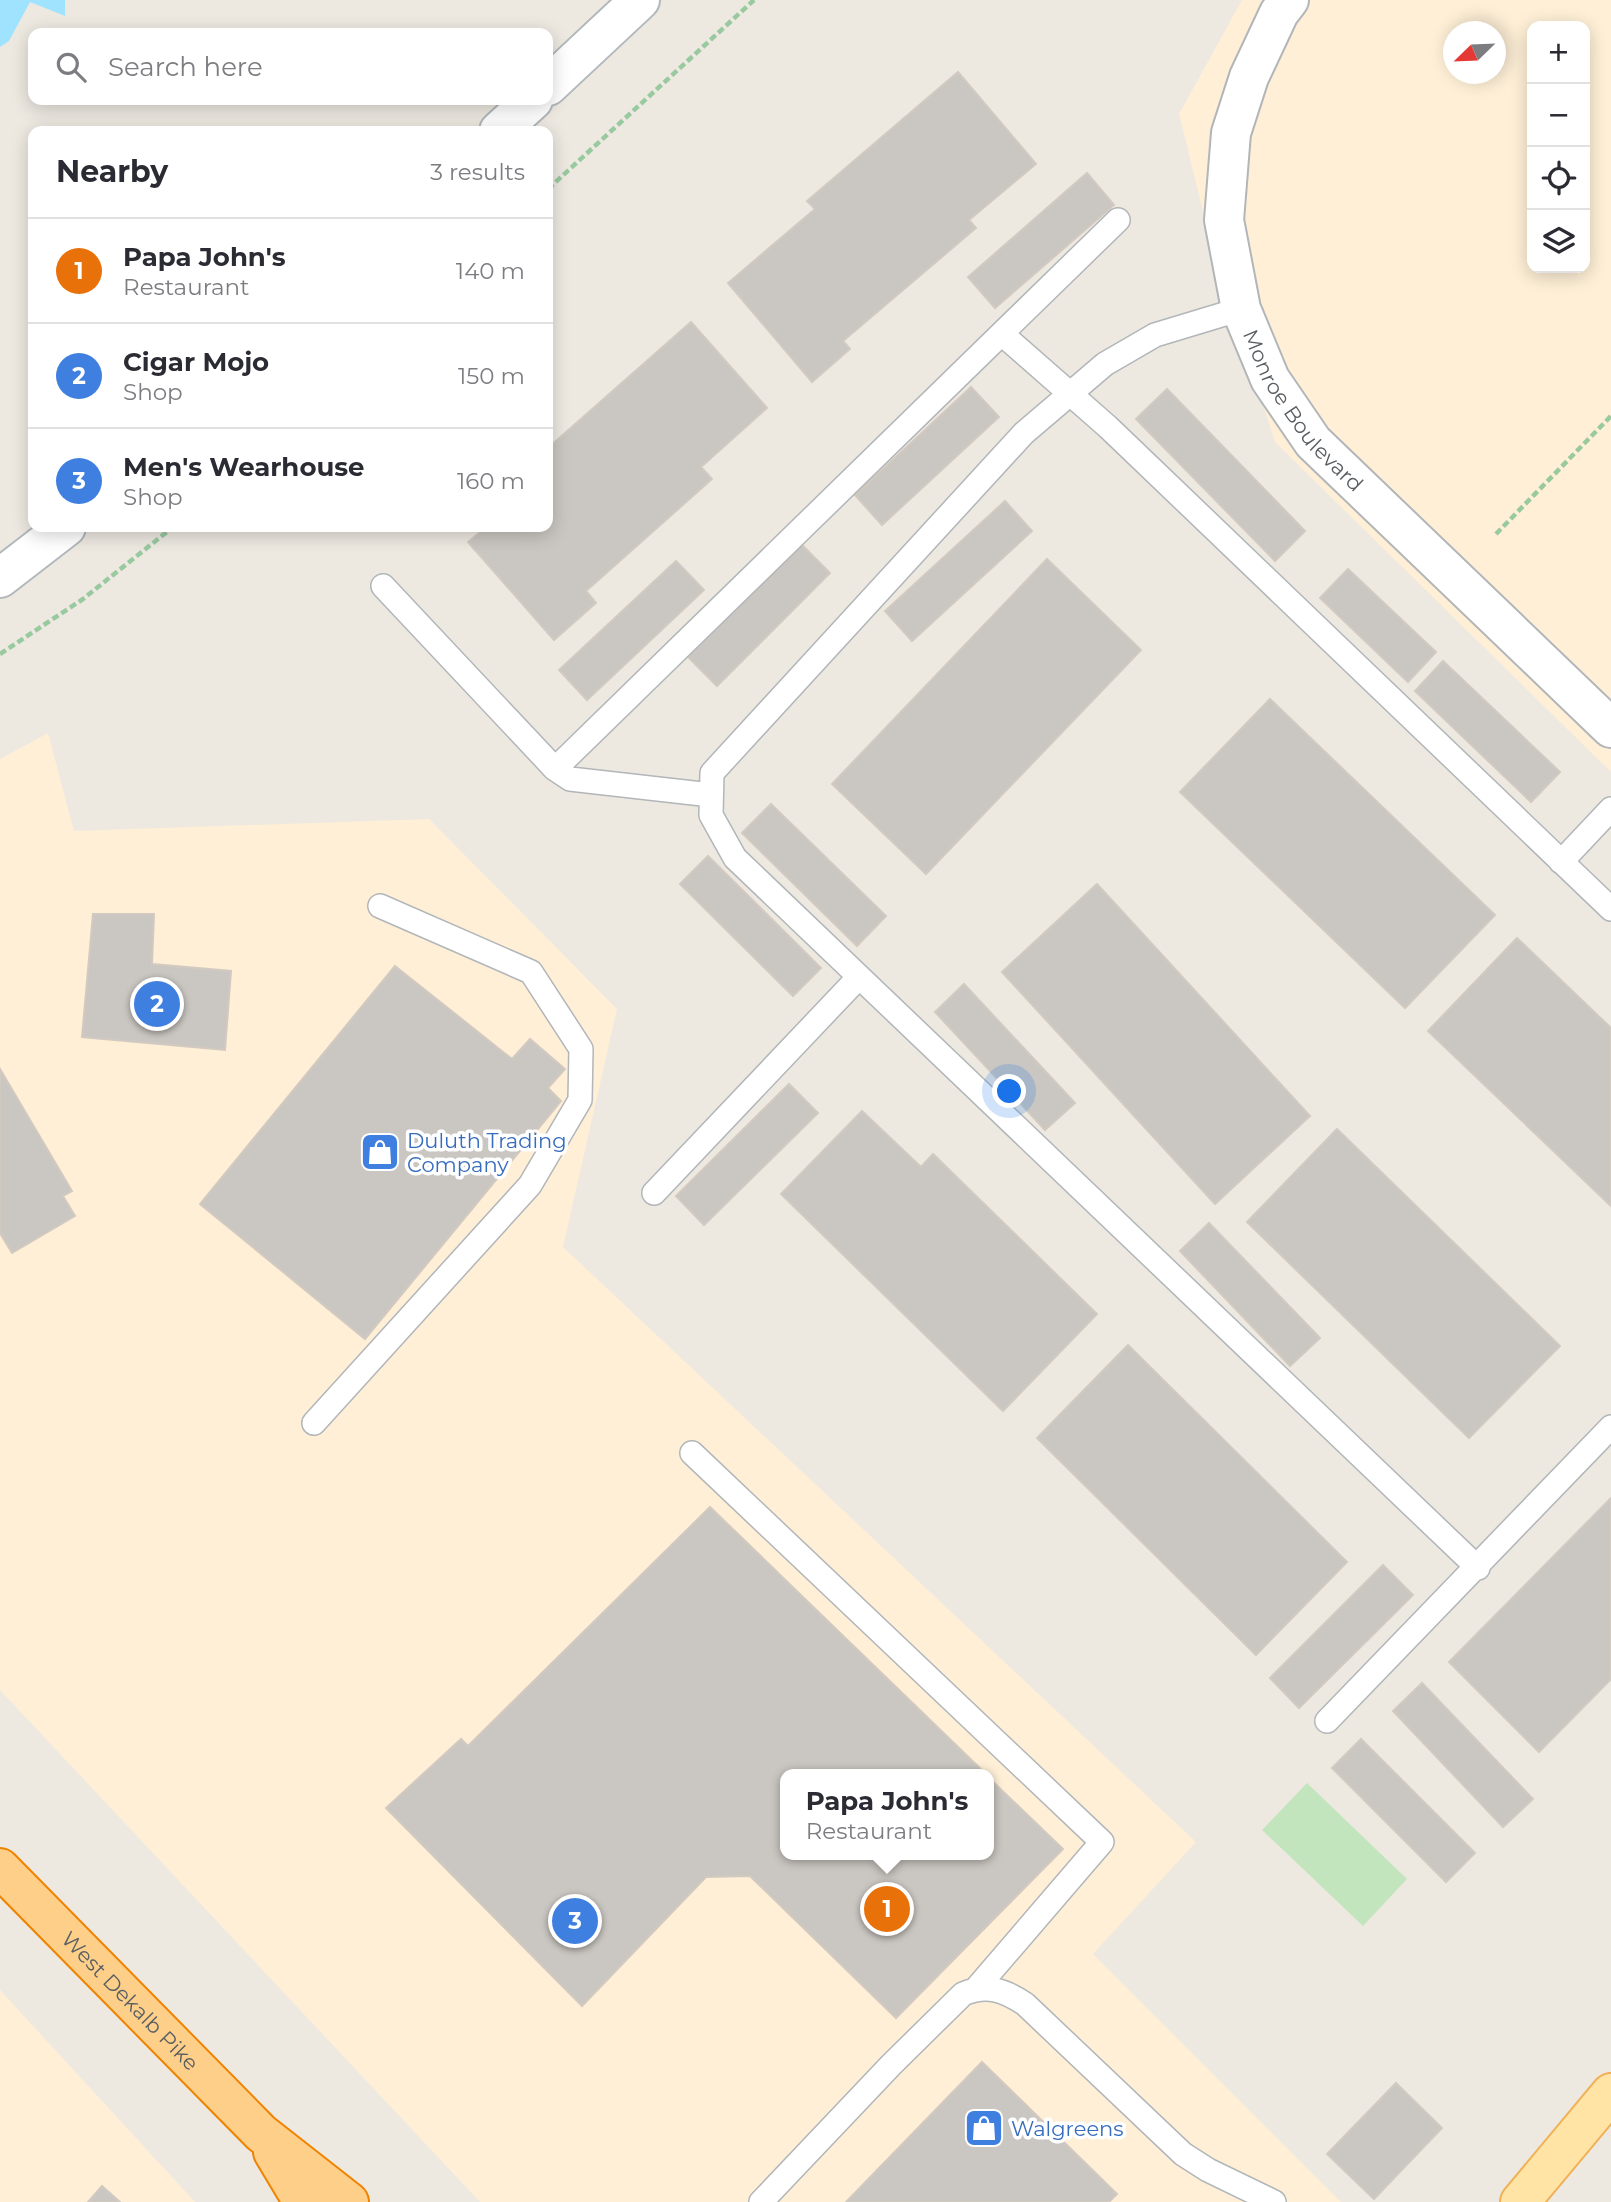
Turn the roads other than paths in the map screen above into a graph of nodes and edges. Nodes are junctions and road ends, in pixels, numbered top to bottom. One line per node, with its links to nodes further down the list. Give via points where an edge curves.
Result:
1 (640, 0): 3 (street)
2 (1289, 0): 7 (street, Monroe Boulevard, via 1249,76 1231,133 1224,220)
3 (553, 81)
4 (528, 105): 5 (street)
5 (504, 126)
6 (1118, 220): 8 (lane)
7 (1241, 309): 9 (lane, via 1155,335 1105,364); 13 (street, Monroe Boulevard, via 1270,379 1313,442)
8 (1002, 334): 9 (lane); 14 (lane)
9 (1072, 392): 15 (lane, via 1024,433 712,774); 17 (lane)
10 (60, 532): 11 (street)
11 (0, 578)
12 (383, 586): 14 (lane)
13 (1611, 728)
14 (555, 769): 15 (lane, via 569,779)
15 (711, 795): 20 (lane, via 710,815 735,858)
16 (1611, 808): 17 (lane)
17 (1561, 862): 19 (lane)
18 (380, 906): 22 (lane, via 531,972 580,1049 580,1100 530,1185)
19 (1611, 909)
20 (859, 977): 21 (lane); 25 (lane)
21 (654, 1193)
22 (314, 1423)
23 (1611, 1427): 25 (lane)
24 (692, 1453): 28 (lane, via 1102,1842)
25 (1478, 1568): 26 (lane)
26 (1327, 1721)
27 (0, 1868): 30 (highway, West Dekalb Pike)
28 (975, 1990): 32 (lane, via 963,1994 891,2065); 33 (lane, via 1007,1992 1025,2004 1182,2154)
29 (1611, 2093): 31 (main road)
30 (320, 2197)
31 (1524, 2199)
32 (761, 2202)
33 (1274, 2202)

